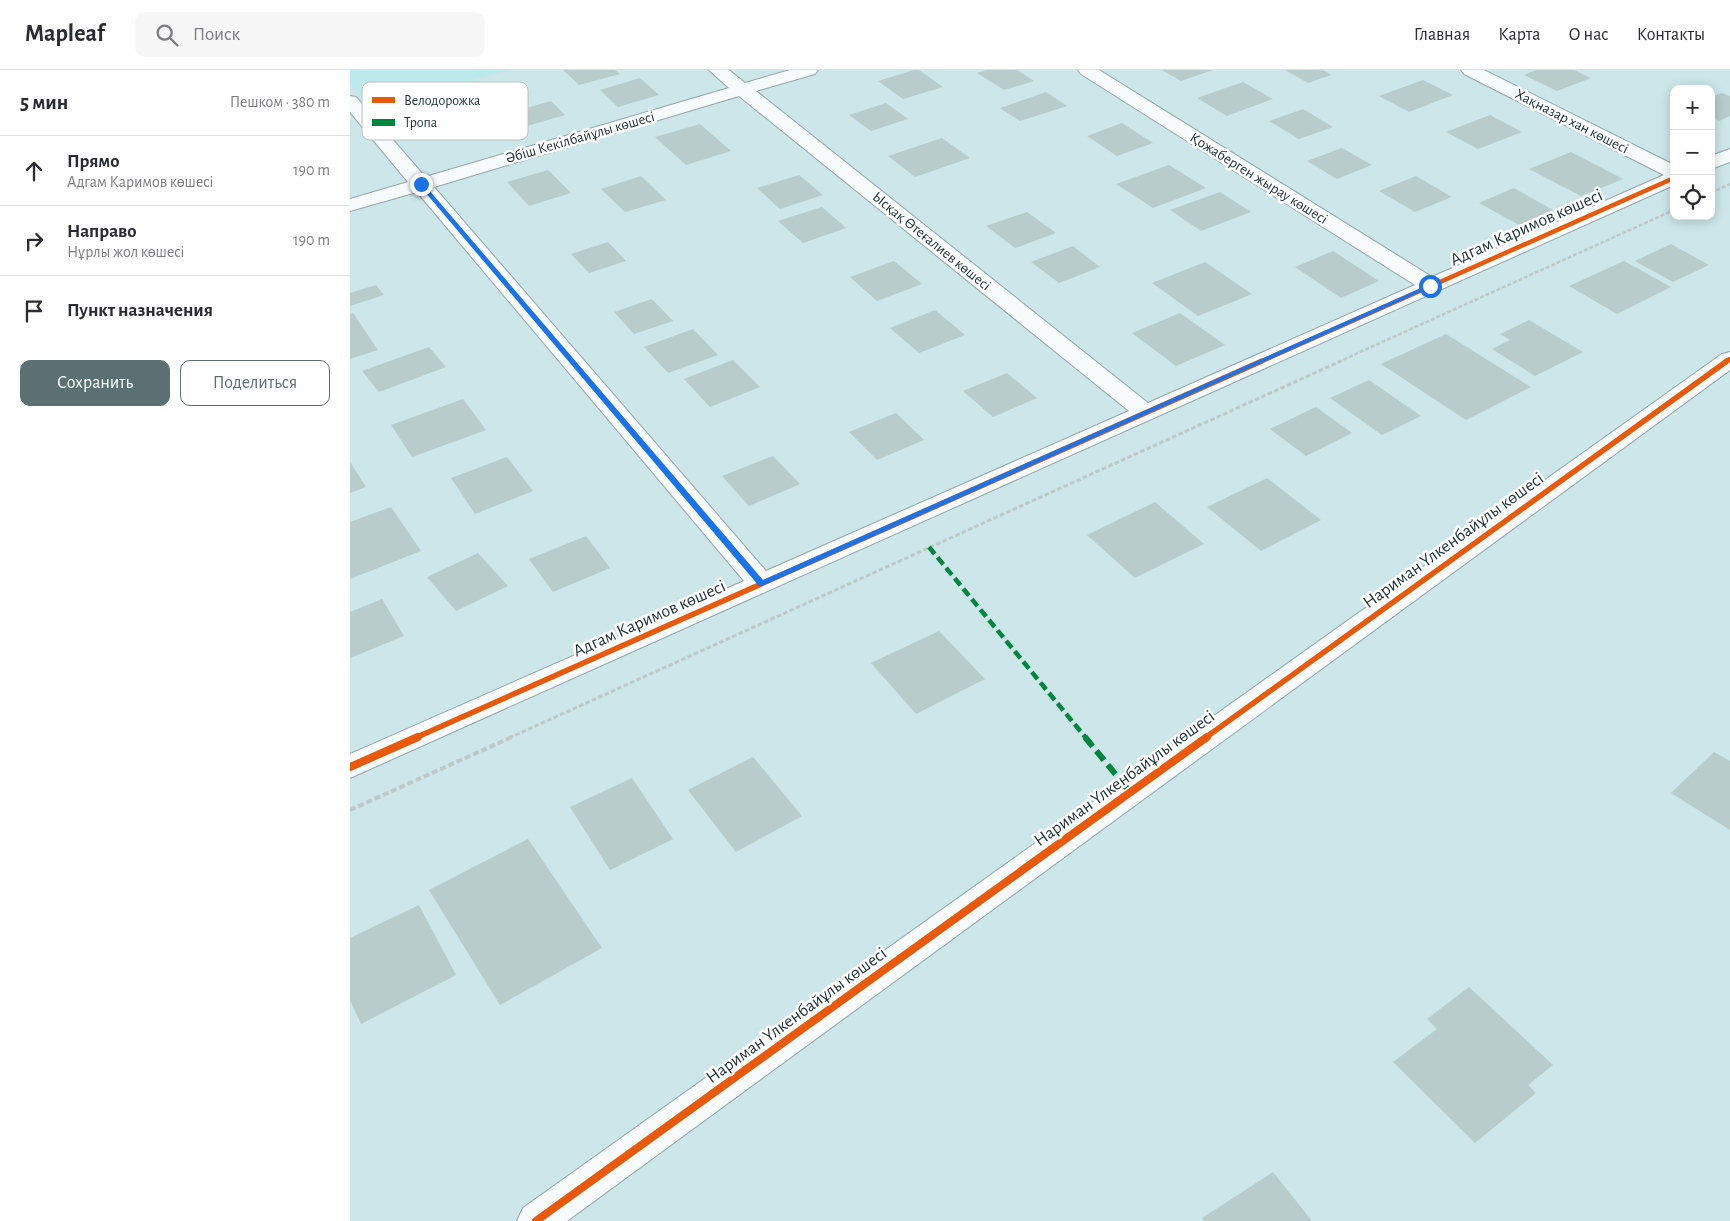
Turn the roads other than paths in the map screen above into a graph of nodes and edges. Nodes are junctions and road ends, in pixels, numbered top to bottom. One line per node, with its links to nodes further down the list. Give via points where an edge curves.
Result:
1 (718, 70): 5 (street, Ысқақ Өтеғалиев көшесі)
2 (809, 70): 5 (street, Әбіш Кекілбайұлы көшесі)
3 (1087, 70): 15 (street, Қожаберген жырау көшесі)
4 (1470, 70): 11 (street, Хақназар хан көшесі)
5 (743, 90): 13 (street, Әбіш Кекілбайұлы көшесі); 17 (street, Ысқақ Өтеғалиев көшесі)
6 (350, 101): 7 (street)
7 (362, 115)
8 (383, 140): 13 (street)
9 (1730, 155): 10 (street)
10 (1715, 161)
11 (1670, 171)
12 (1670, 180): 15 (street, Адгам Каримов көшесі)
13 (421, 184): 14 (street, Әбіш Кекілбайұлы көшесі); 18 (street)
14 (350, 205)
15 (1430, 286): 17 (street, Адгам Каримов көшесі)
16 (1730, 359): 20 (street, Нариман Үлкенбайұлы көшесі)
17 (1146, 413): 18 (street, Адгам Каримов көшесі)
18 (762, 584): 19 (street, Адгам Каримов көшесі)
19 (350, 767)
20 (536, 1221)

